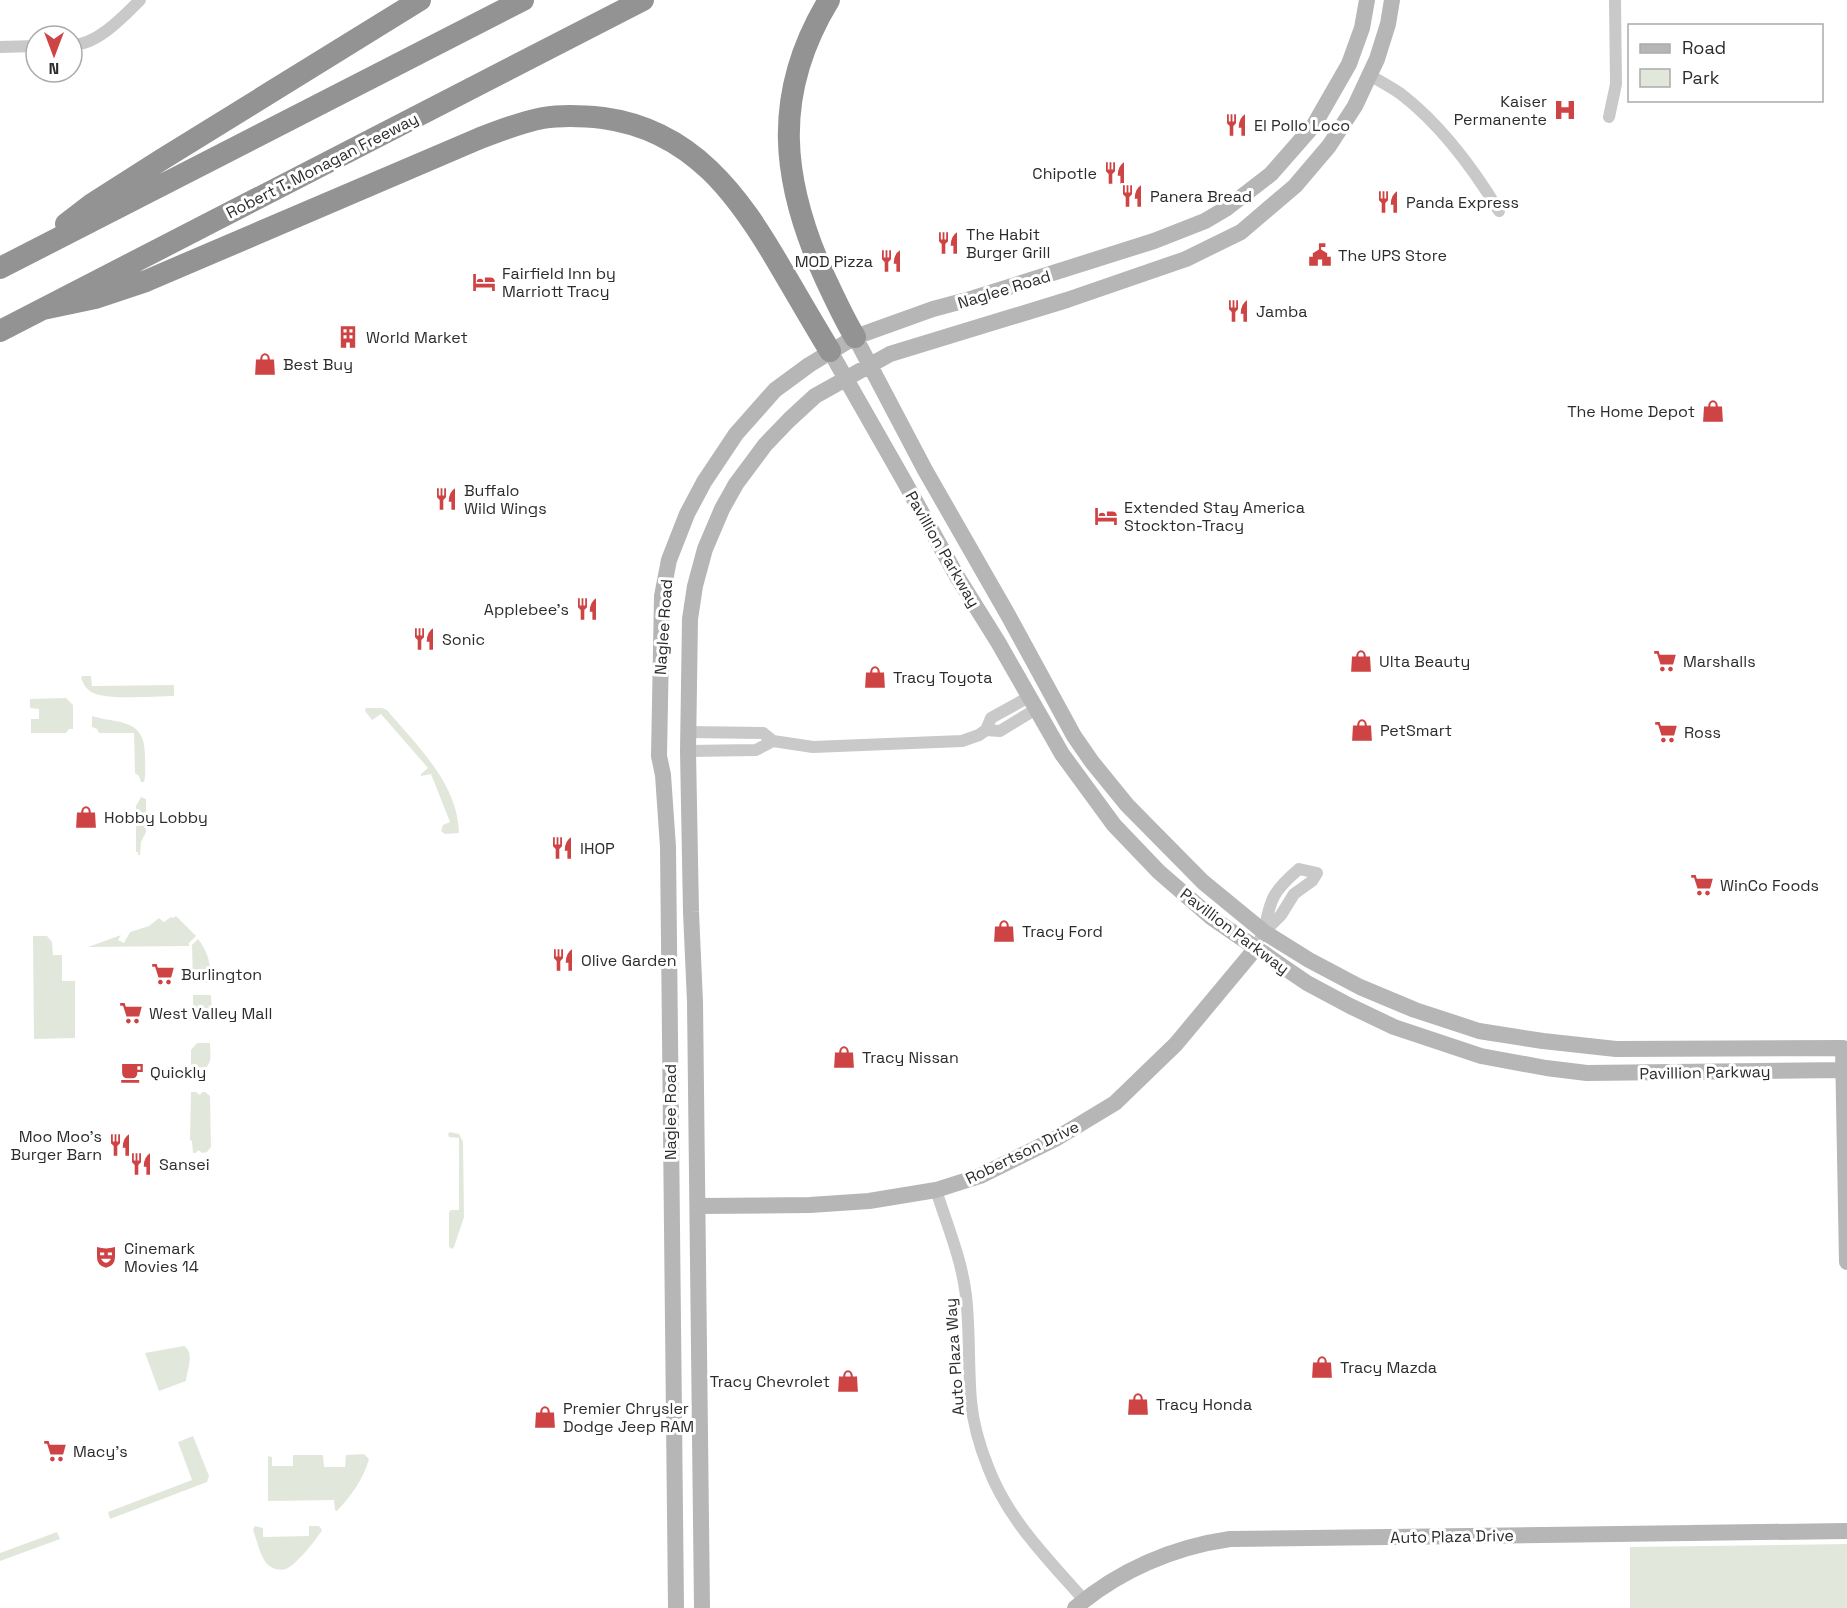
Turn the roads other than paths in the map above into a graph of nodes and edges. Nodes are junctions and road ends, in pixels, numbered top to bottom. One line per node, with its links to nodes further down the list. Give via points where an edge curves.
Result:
1 (523, 0): 15 (highway)
2 (643, 0): 17 (highway, Robert T. Monagan Freeway)
3 (829, 0): 19 (highway, via 810,35 795,78 788,124 789,163 809,240)
4 (1367, 0): 19 (main road, Naglee Road, via 1349,64 1314,125 1271,174 1227,208 1155,241)
5 (1392, 0): 12 (main road, Naglee Road, via 1388,24)
6 (1615, 0): 13 (street, via 1616,84)
7 (416, 1): 15 (highway, via 102,198)
8 (136, 2): 9 (street, via 107,31)
9 (84, 43)
10 (24, 46): 11 (street)
11 (0, 47)
12 (1369, 75): 14 (street, via 1401,94 1439,128); 21 (main road, Naglee Road, via 1355,106 1329,146 1294,186 1241,232 1186,259)
13 (1609, 117)
14 (1499, 211)
15 (27, 254): 16 (highway)
16 (0, 268)
17 (43, 309): 18 (highway, Robert T. Monagan Freeway); 20 (highway, via 146,281 506,128 544,118 586,116 649,129 694,156 716,175 757,226)
18 (0, 331)
19 (855, 337): 20 (main road, Naglee Road); 21 (main road, Pavillion Parkway)
20 (830, 351): 22 (main road, Pavillion Parkway); 35 (main road, Naglee Road, via 776,390 736,434 687,514 669,560 662,596 658,731 668,847)
21 (869, 364): 22 (main road, Naglee Road); 27 (main road, Pavillion Parkway, via 1055,704 1092,762 1127,805 1203,882)
22 (845, 378): 23 (main road, Pavillion Parkway); 24 (main road, Naglee Road, via 815,396 765,445 722,509 695,586 690,619)
23 (1032, 703): 25 (street, via 991,718 986,730 962,741 813,747); 28 (main road, Pavillion Parkway, via 1062,754 1114,825 1159,873 1212,918)
24 (688, 732): 25 (street, via 763,733); 26 (main road, Naglee Road)
25 (773, 741): 26 (street, via 756,750)
26 (688, 751): 31 (main road, Naglee Road)
27 (1264, 932): 27 (street, Robertson Drive, via 1294,894 1317,873 1299,869 1281,885 1268,907); 28 (street, Robertson Drive); 29 (main road, Pavillion Parkway, via 1360,987 1479,1031 1616,1049 1843,1048)
28 (1256, 948): 29 (main road, Pavillion Parkway, via 1306,983 1350,1006 1394,1027 1481,1056 1587,1073); 30 (main road, Robertson Drive, via 1176,1044 1115,1103 1058,1138 990,1171)
29 (1844, 1070): 32 (main road, Pavillion Parkway)
30 (936, 1190): 31 (main road, Robertson Drive, via 869,1201 810,1205); 34 (street, Auto Plaza Way, via 963,1272 971,1403 988,1468 1011,1513)
31 (698, 1206): 36 (main road, Naglee Road)
32 (1847, 1262)
33 (1847, 1531): 34 (main road, Auto Plaza Drive, via 1230,1539 1169,1554 1129,1571)
34 (1079, 1604)
35 (676, 1608)
36 (702, 1608)

